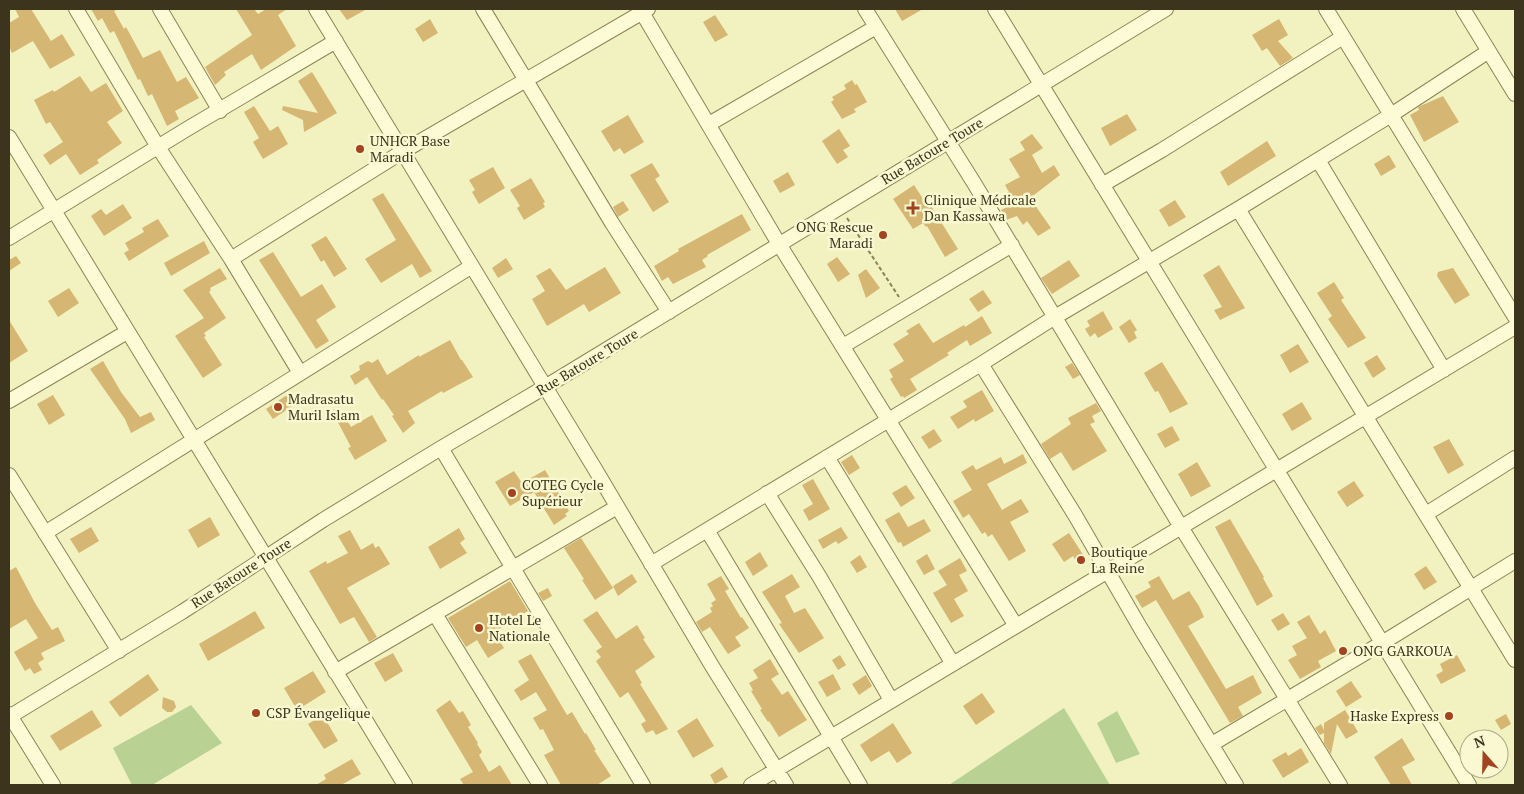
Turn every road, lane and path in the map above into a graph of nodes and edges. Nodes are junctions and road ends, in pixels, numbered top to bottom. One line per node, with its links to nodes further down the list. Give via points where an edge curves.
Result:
1 (76, 9): 23 (street)
2 (160, 9): 18 (street)
3 (316, 9): 13 (street)
4 (483, 9): 15 (street)
5 (865, 9): 11 (street)
6 (995, 9): 16 (street)
7 (1166, 9): 16 (street, Rue Batoure Toure)
8 (1326, 9): 12 (street)
9 (1463, 9): 14 (street)
10 (644, 10): 15 (street); 20 (street)
11 (876, 27): 20 (street); 22 (street)
12 (1343, 37): 19 (street); 26 (street)
13 (336, 41): 18 (street); 24 (street)
14 (1489, 51): 17 (street); 19 (street)
15 (526, 80): 24 (street); 37 (street)
16 (1041, 85): 22 (street, Rue Batoure Toure); 26 (street)
17 (1515, 94)
18 (220, 111): 23 (street)
19 (1391, 115): 25 (street); 39 (street)
20 (709, 124): 31 (street)
21 (9, 137): 29 (street)
22 (948, 142): 27 (street, Rue Batoure Toure); 32 (street)
23 (158, 147): 29 (street); 33 (street)
24 (402, 152): 33 (street); 35 (street)
25 (1318, 160): 28 (street); 44 (street)
26 (1102, 185): 34 (street)
27 (840, 207): 31 (street, Rue Batoure Toure); 36 (path)
28 (1238, 209): 34 (street); 48 (street)
29 (53, 212): 30 (street); 41 (street)
30 (9, 238)
31 (779, 244): 37 (street, Rue Batoure Toure); 42 (street)
32 (1012, 245): 36 (street); 38 (street)
33 (231, 259): 45 (street)
34 (1149, 261): 38 (street); 54 (street)
35 (472, 266): 45 (street); 46 (street)
36 (906, 308): 42 (street)
37 (669, 312): 46 (street, Rue Batoure Toure)
38 (1055, 317): 43 (street); 59 (street)
39 (1515, 317)
40 (1515, 327): 44 (street)
41 (127, 332): 47 (street); 50 (street)
42 (843, 346): 49 (street)
43 (982, 364): 49 (street); 66 (street)
44 (1444, 370): 48 (street)
45 (300, 373): 50 (street)
46 (545, 387): 51 (street, Rue Batoure Toure); 57 (street)
47 (9, 401)
48 (1366, 417): 54 (street); 58 (street)
49 (888, 420): 52 (street); 69 (street)
50 (194, 439): 61 (street); 62 (street)
51 (441, 448): 62 (street, Rue Batoure Toure); 65 (street)
52 (827, 457): 56 (street); 73 (street)
53 (1515, 458): 58 (street)
54 (1276, 470): 59 (street); 70 (street)
55 (9, 475): 61 (street)
56 (767, 493): 60 (street); 76 (street)
57 (617, 507): 64 (street); 65 (street)
58 (1426, 514): 67 (street)
59 (1181, 527): 66 (street); 75 (street)
60 (707, 530): 64 (street); 78 (street)
61 (45, 533): 71 (street)
62 (266, 557): 71 (street, Rue Batoure Toure); 74 (street)
63 (1515, 561): 67 (street)
64 (651, 564): 80 (street)
65 (514, 567): 68 (street); 84 (street)
66 (1108, 570): 69 (street); 79 (street)
67 (1471, 588): 70 (street); 72 (street)
68 (435, 614): 74 (street); 83 (street)
69 (1016, 626): 73 (street)
70 (1382, 643): 75 (street); 90 (street)
71 (119, 651): 77 (street, Rue Batoure Toure)
72 (1515, 660)
73 (953, 664): 76 (street)
74 (335, 672): 82 (street)
75 (1288, 699): 79 (street); 89 (street)
76 (891, 700): 78 (street)
77 (9, 716): 81 (street)
78 (831, 736): 80 (street); 87 (street)
79 (1212, 744): 88 (street)
80 (776, 769): 85 (street); 86 (street)
81 (53, 785)
82 (405, 785)
83 (540, 785)
84 (644, 785)
85 (751, 785)
86 (786, 785)
87 (860, 785)
88 (1236, 785)
89 (1340, 785)
90 (1469, 785)

